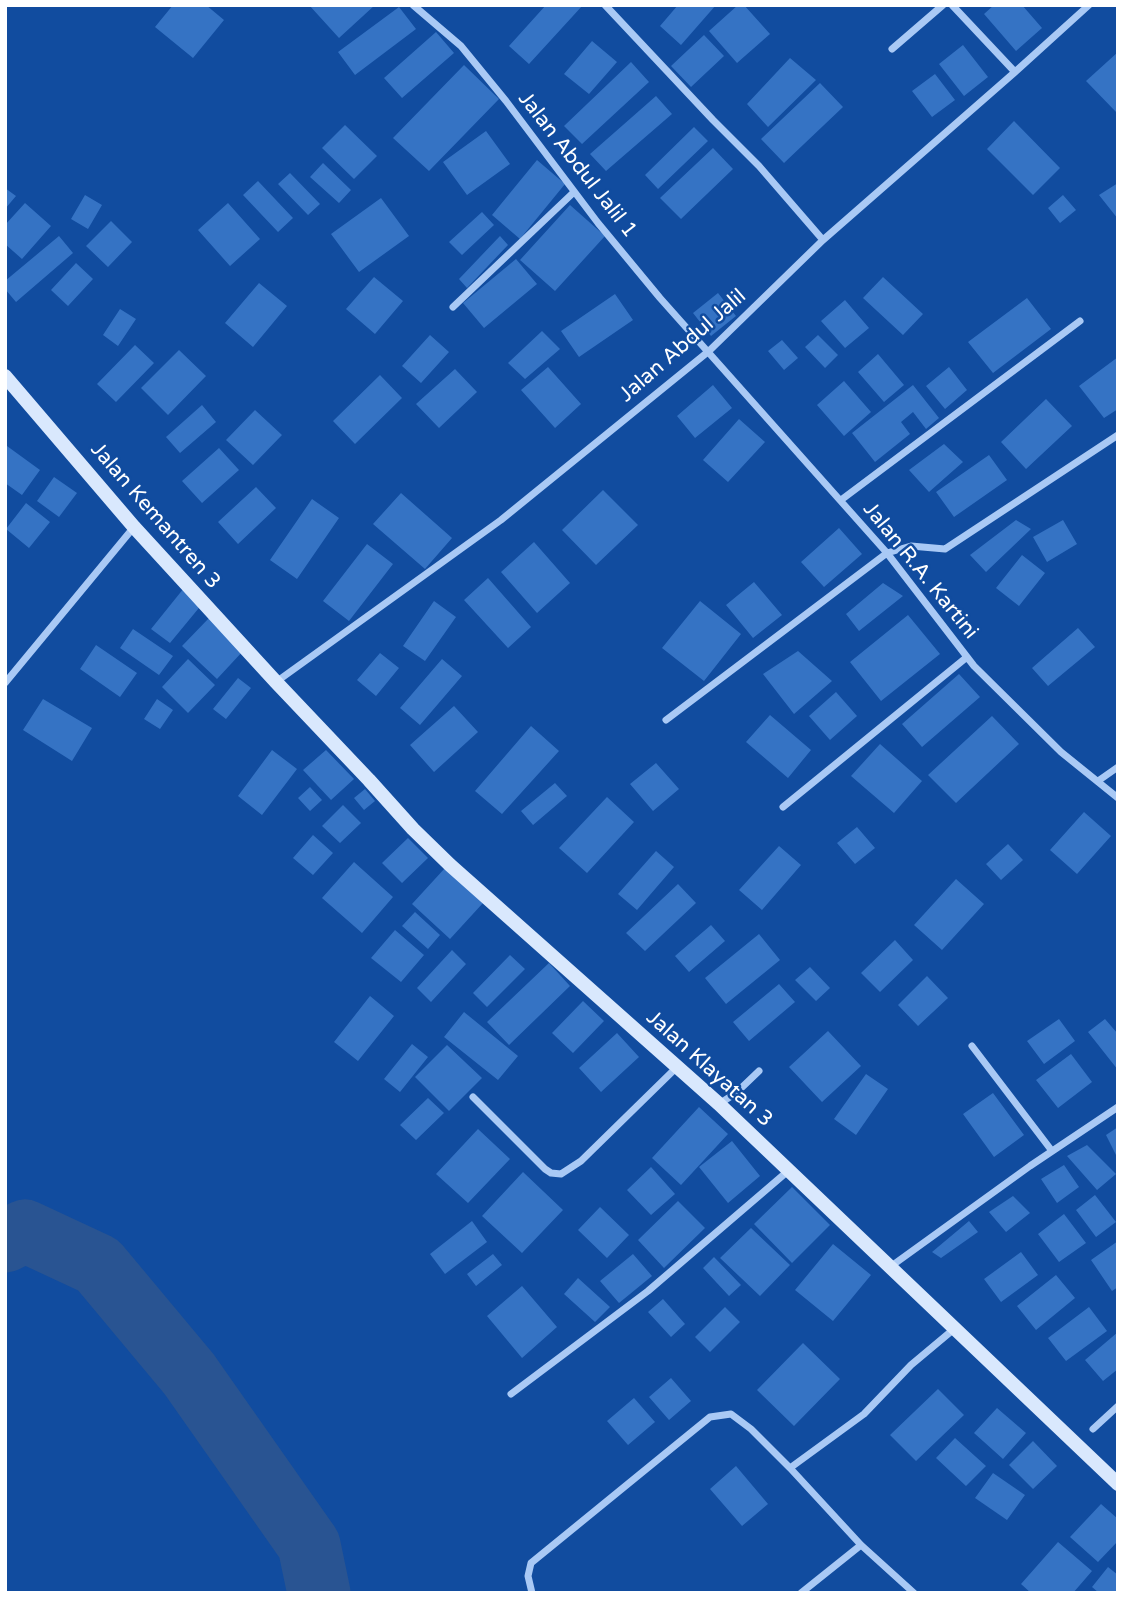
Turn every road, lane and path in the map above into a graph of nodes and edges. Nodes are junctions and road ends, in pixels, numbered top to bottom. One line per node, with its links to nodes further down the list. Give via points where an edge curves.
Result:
1 (413, 5): 8 (street, Jalan Abdul Jalil 1, via 461,46)
2 (606, 5): 9 (street)
3 (943, 5): 6 (street)
4 (952, 5): 7 (street)
5 (1089, 5): 7 (street, Jalan Abdul Jalil)
6 (892, 49)
7 (1015, 72): 9 (street, Jalan Abdul Jalil)
8 (574, 192): 10 (street); 12 (street, Jalan Abdul Jalil 1)
9 (823, 240): 12 (street, Jalan Abdul Jalil)
10 (453, 307)
11 (1080, 321): 15 (street)
12 (709, 351): 15 (street, Jalan R.A. Kartini); 19 (street, Jalan Abdul Jalil, via 501,520)
13 (5, 376): 16 (street, Jalan Kemantren 3)
14 (1118, 435): 17 (street, via 945,549 911,546)
15 (841, 500): 17 (street, Jalan R.A. Kartini)
16 (134, 527): 19 (street, Jalan Kemantren 3); 20 (street)
17 (887, 553): 18 (street, Jalan R.A. Kartini); 21 (street)
18 (967, 657): 23 (street, Jalan R.A. Kartini, via 1061,752); 25 (street)
19 (276, 682): 27 (street, Jalan Klayatan 3, via 450,865)
20 (5, 683)
21 (666, 720)
22 (1118, 767): 23 (street)
23 (1098, 781): 24 (street, Jalan R.A. Kartini)
24 (1118, 798)
25 (783, 807)
26 (972, 1046): 32 (street)
27 (677, 1067): 29 (street, via 581,1161 561,1174 545,1169); 30 (street, Jalan Klayatan 3)
28 (759, 1071): 30 (street)
29 (472, 1097)
30 (719, 1104): 33 (street, Jalan Klayatan 3)
31 (1118, 1107): 32 (street)
32 (1052, 1151): 34 (street)
33 (788, 1171): 34 (street, Jalan Klayatan 3); 36 (street, via 648,1291)
34 (890, 1267): 35 (street, Jalan Klayatan 3)
35 (954, 1329): 39 (street, via 864,1414); 40 (street, Jalan Klayatan 3)
36 (511, 1394)
37 (1118, 1406): 38 (street)
38 (1093, 1429)
39 (790, 1468): 41 (street); 42 (street, via 731,1414 710,1417 531,1563)
40 (1118, 1484)
41 (861, 1545): 43 (street); 44 (street)
42 (532, 1593)
43 (801, 1593)
44 (914, 1593)

